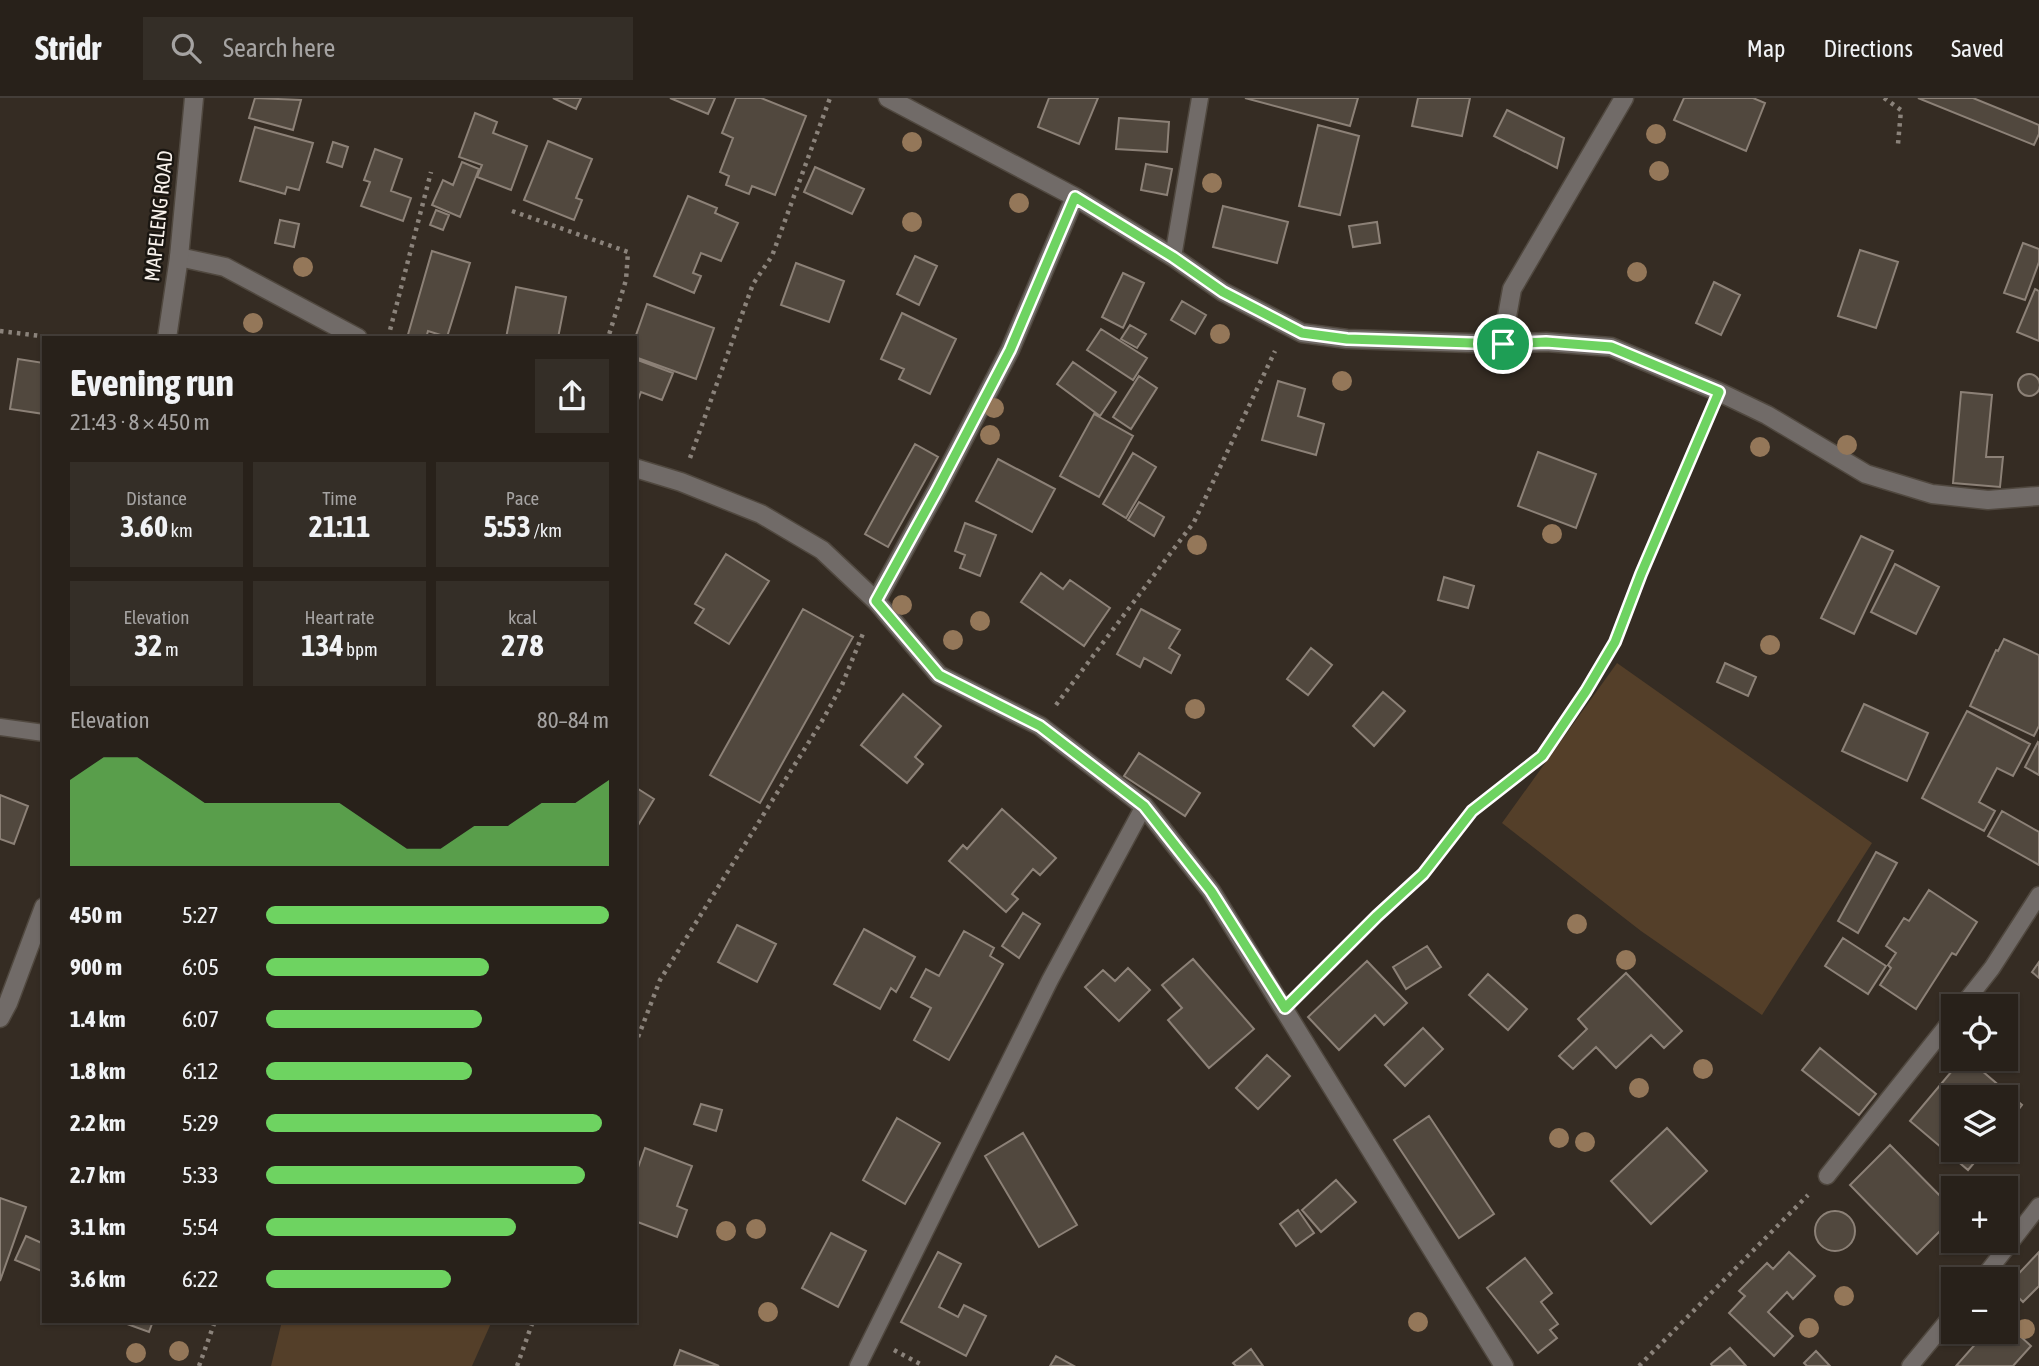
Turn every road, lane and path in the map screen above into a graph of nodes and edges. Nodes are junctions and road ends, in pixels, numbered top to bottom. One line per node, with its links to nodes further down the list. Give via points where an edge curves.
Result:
1 (194, 98): 11 (street, MAPELENG ROAD)
2 (830, 98): 23 (path, via 772,256 754,284)
3 (888, 98): 9 (street)
4 (1200, 98): 12 (lane)
5 (1624, 98): 20 (street, via 1512,289)
6 (1884, 98): 7 (path, via 1901,110)
7 (1898, 144)
8 (431, 172): 18 (path)
9 (1075, 197): 12 (street); 25 (street, via 1010,350)
10 (512, 211): 19 (path, via 628,252 626,280)
11 (179, 257): 16 (street, MAPELENG ROAD); 17 (street, via 225,267)
12 (1173, 257): 13 (street, via 1223,292)
13 (1288, 325): 20 (street, via 1302,333 1347,339); 26 (path, via 1194,522)
14 (0, 331): 15 (path)
15 (42, 336)
16 (167, 336)
17 (354, 336)
18 (389, 336)
19 (609, 336)
20 (1503, 344): 21 (street, via 1611,347)
21 (1719, 392): 24 (street, via 1866,474 1932,494 1987,500); 34 (path, via 1615,642 1542,756 1472,811 1423,874)
22 (637, 469): 23 (street)
23 (681, 482): 25 (street, via 761,514 822,550)
24 (2039, 496)
25 (876, 601): 26 (street, via 939,675); 36 (path, via 842,685 660,980)
26 (1040, 726): 29 (street)
27 (0, 727): 28 (lane)
28 (42, 733)
29 (1144, 806): 34 (street, via 1211,891); 45 (lane, via 1050,980)
30 (2039, 895): 32 (lane)
31 (42, 912): 33 (street)
32 (1971, 994)
33 (3, 1007)
34 (1285, 1008): 46 (street)
35 (1941, 1033): 37 (lane)
36 (637, 1040)
37 (1828, 1176): 47 (path)
38 (2039, 1206): 39 (lane)
39 (1991, 1267)
40 (214, 1323): 43 (path)
41 (532, 1323): 44 (path)
42 (1941, 1329): 48 (lane)
43 (199, 1366)
44 (517, 1366)
45 (858, 1366)
46 (1504, 1366)
47 (1639, 1366)
48 (1910, 1366)

